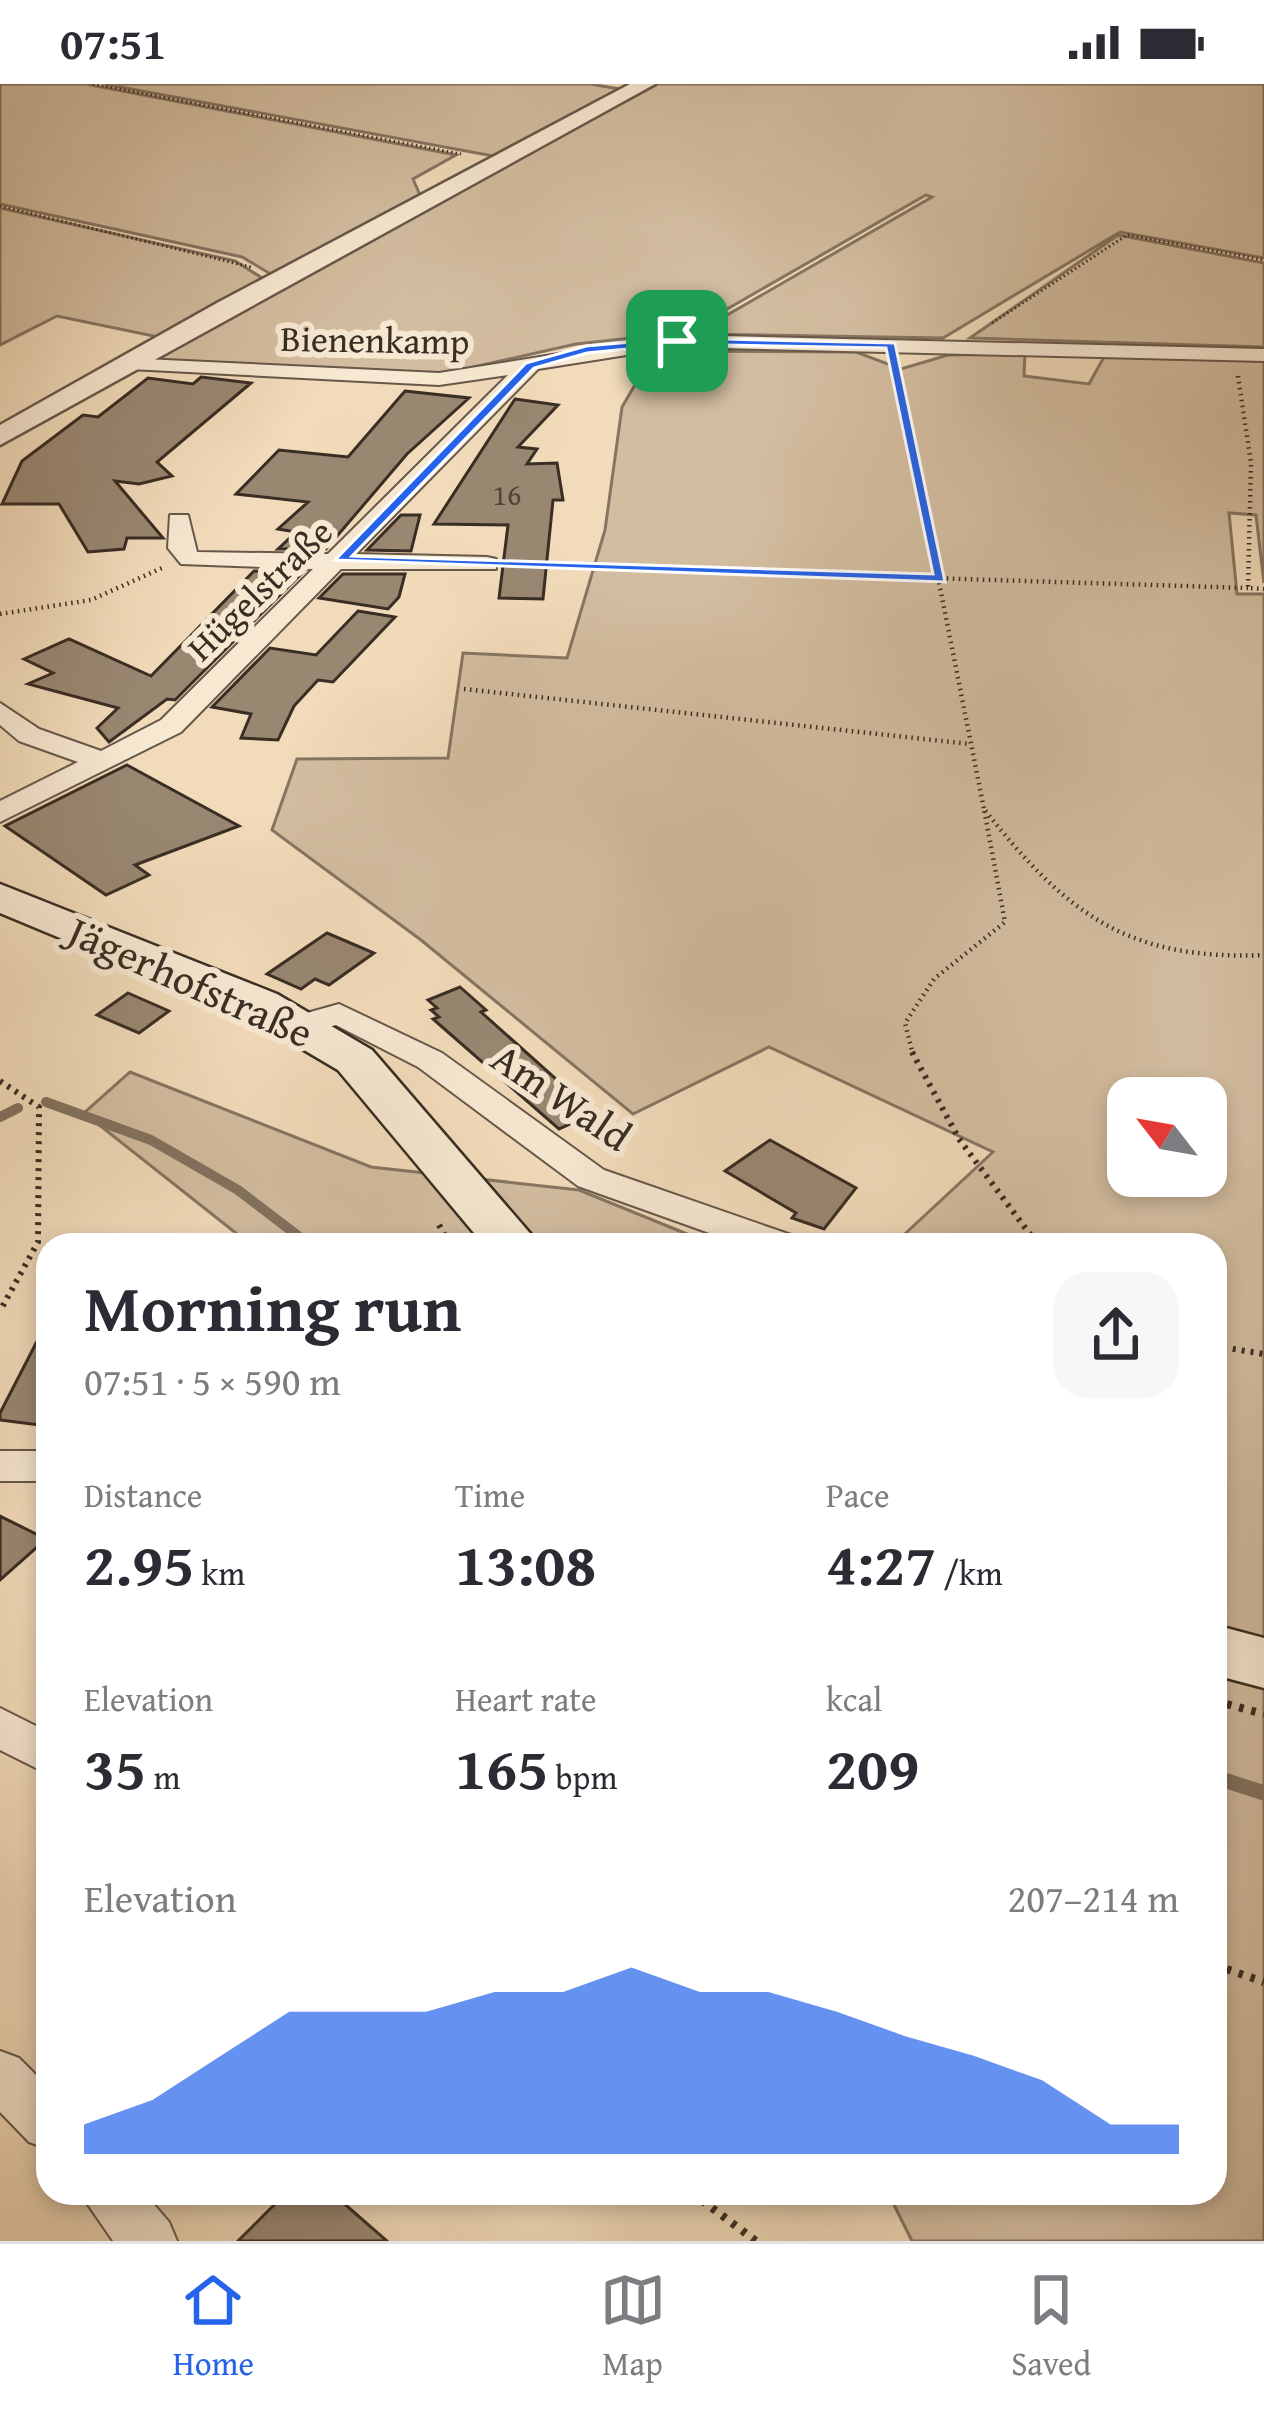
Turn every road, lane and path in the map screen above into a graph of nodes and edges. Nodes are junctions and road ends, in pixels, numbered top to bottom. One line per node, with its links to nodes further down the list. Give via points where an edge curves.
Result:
1 (93, 84): 3 (path, via 462,154 420,177)
2 (645, 84): 3 (street)
3 (432, 196): 6 (street)
4 (0, 206): 6 (path, via 238,260)
5 (1264, 260): 8 (path, via 1127,236)
6 (274, 282): 11 (street)
7 (891, 345): 8 (street, Bienenkamp); 12 (street, Bienenkamp, via 644,343); 18 (path)
8 (959, 345): 9 (street, Bienenkamp)
9 (1235, 355): 10 (street, Bienenkamp); 19 (path, via 1251,463)
10 (1264, 355)
11 (130, 363): 12 (street, Bienenkamp, via 439,379); 13 (street)
12 (530, 365): 16 (street, Hügelstraße)
13 (0, 436)
14 (178, 520): 15 (street, via 180,548)
15 (190, 559): 16 (street); 21 (path, via 91,600)
16 (341, 560): 17 (street); 25 (street, Hügelstraße, via 171,726)
17 (487, 564): 18 (path)
18 (940, 579): 19 (path); 24 (path)
19 (1248, 588): 20 (path)
20 (1264, 589)
21 (0, 614)
22 (464, 689): 24 (path)
23 (0, 711): 25 (street, via 56,748)
24 (970, 744): 26 (path)
25 (106, 762): 27 (street, Hügelstraße)
26 (984, 809): 29 (path, via 1054,893 1130,938 1191,954); 35 (path, via 1005,922 934,979 905,1023 908,1051)
27 (0, 814)
28 (0, 897): 30 (main road, Jägerhofstraße)
29 (1264, 956)
30 (302, 1025): 33 (main road, Jägerhofstraße, via 355,1060); 34 (street, Am Wald, via 339,1014 430,1060 591,1178)
31 (0, 1081): 32 (path, via 38,1107)
32 (38, 1233)
33 (492, 1233)
34 (747, 1233)
35 (1029, 1233)
36 (36, 1246): 37 (path)
37 (0, 1311)
38 (1227, 1348): 39 (path)
39 (1264, 1354)
40 (0, 1466): 41 (street)
41 (36, 1466)
42 (1227, 1653): 43 (main road)
43 (1264, 1663)
44 (1227, 1704): 45 (path)
45 (1264, 1714)
46 (0, 1727): 47 (street)
47 (36, 1748)
48 (1227, 1969): 49 (path)
49 (1264, 1982)
50 (0, 2075): 51 (street)
51 (36, 2112)
52 (118, 2205): 54 (street)
53 (708, 2205): 55 (path)
54 (149, 2241)
55 (756, 2241)

